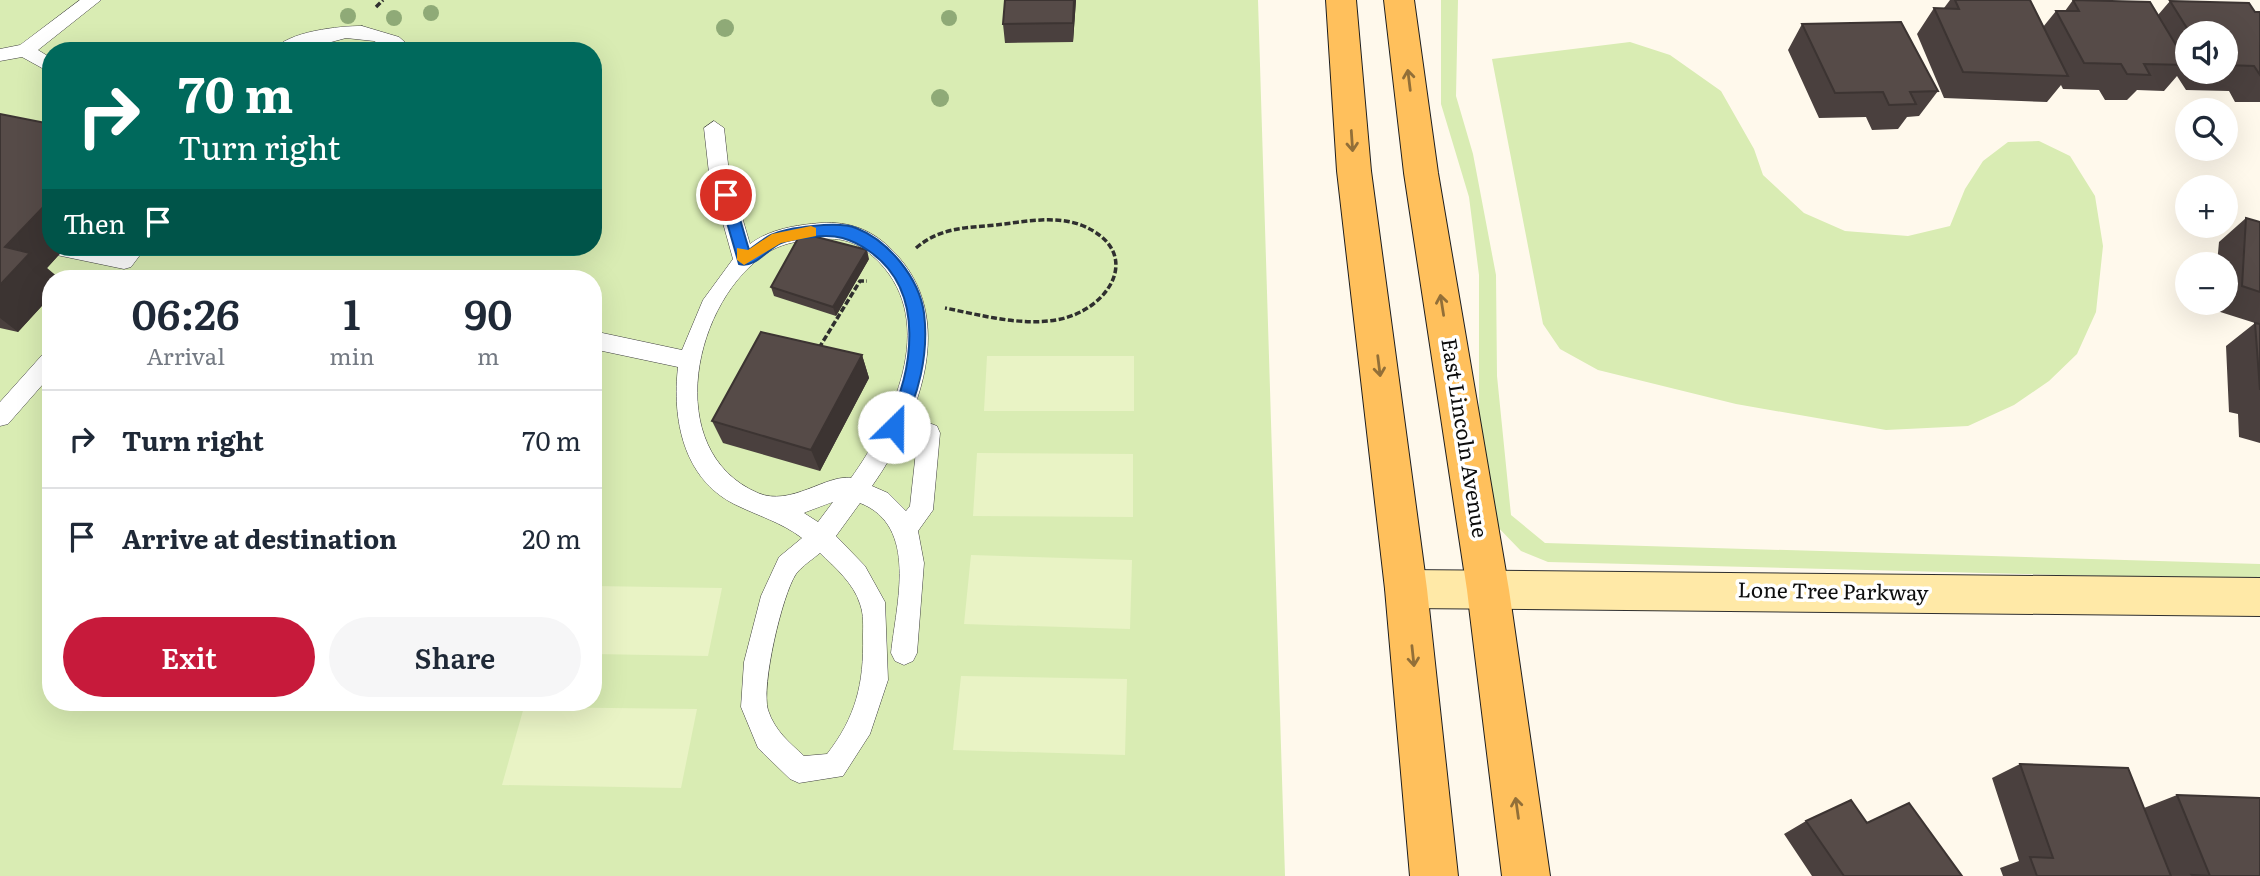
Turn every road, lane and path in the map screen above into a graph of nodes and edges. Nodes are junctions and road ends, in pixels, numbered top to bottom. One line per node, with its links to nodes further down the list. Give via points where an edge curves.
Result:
1 (92, 0): 6 (lane)
2 (1341, 0): 22 (main road, one-way to 22, via 1354,171)
3 (1399, 0): 23 (main road, East Lincoln Avenue, one-way to 3, via 1421,173)
4 (299, 42): 5 (lane, via 354,31)
5 (396, 42)
6 (25, 50): 7 (lane); 8 (lane)
7 (0, 55)
8 (42, 61)
9 (713, 128): 11 (lane, via 719,173)
10 (128, 256): 12 (lane)
11 (744, 260): 14 (lane, via 701,327); 18 (lane, via 777,238 814,231 852,232 888,256 906,282 916,311 917,356 904,409)
12 (116, 270)
13 (602, 343): 14 (lane)
14 (690, 361): 19 (lane, via 687,421 707,465 735,492)
15 (42, 372): 16 (lane)
16 (0, 417)
17 (929, 433): 20 (lane, via 921,510)
18 (854, 490): 19 (lane, via 847,487 806,502); 20 (lane, via 880,500); 21 (lane)
19 (772, 507): 21 (lane)
20 (906, 528): 25 (lane, via 912,563)
21 (820, 538): 21 (lane, via 854,570 872,600 877,656 872,699 857,739 834,767 799,770 767,738 754,706 757,662 773,596 788,565)
22 (1406, 589): 23 (street, Lone Tree Parkway); 26 (main road, one-way to 26)
23 (1488, 590): 24 (street, Lone Tree Parkway); 27 (main road, East Lincoln Avenue, one-way to 23)
24 (2260, 597)
25 (904, 653)
26 (1434, 876)
27 (1527, 876)

